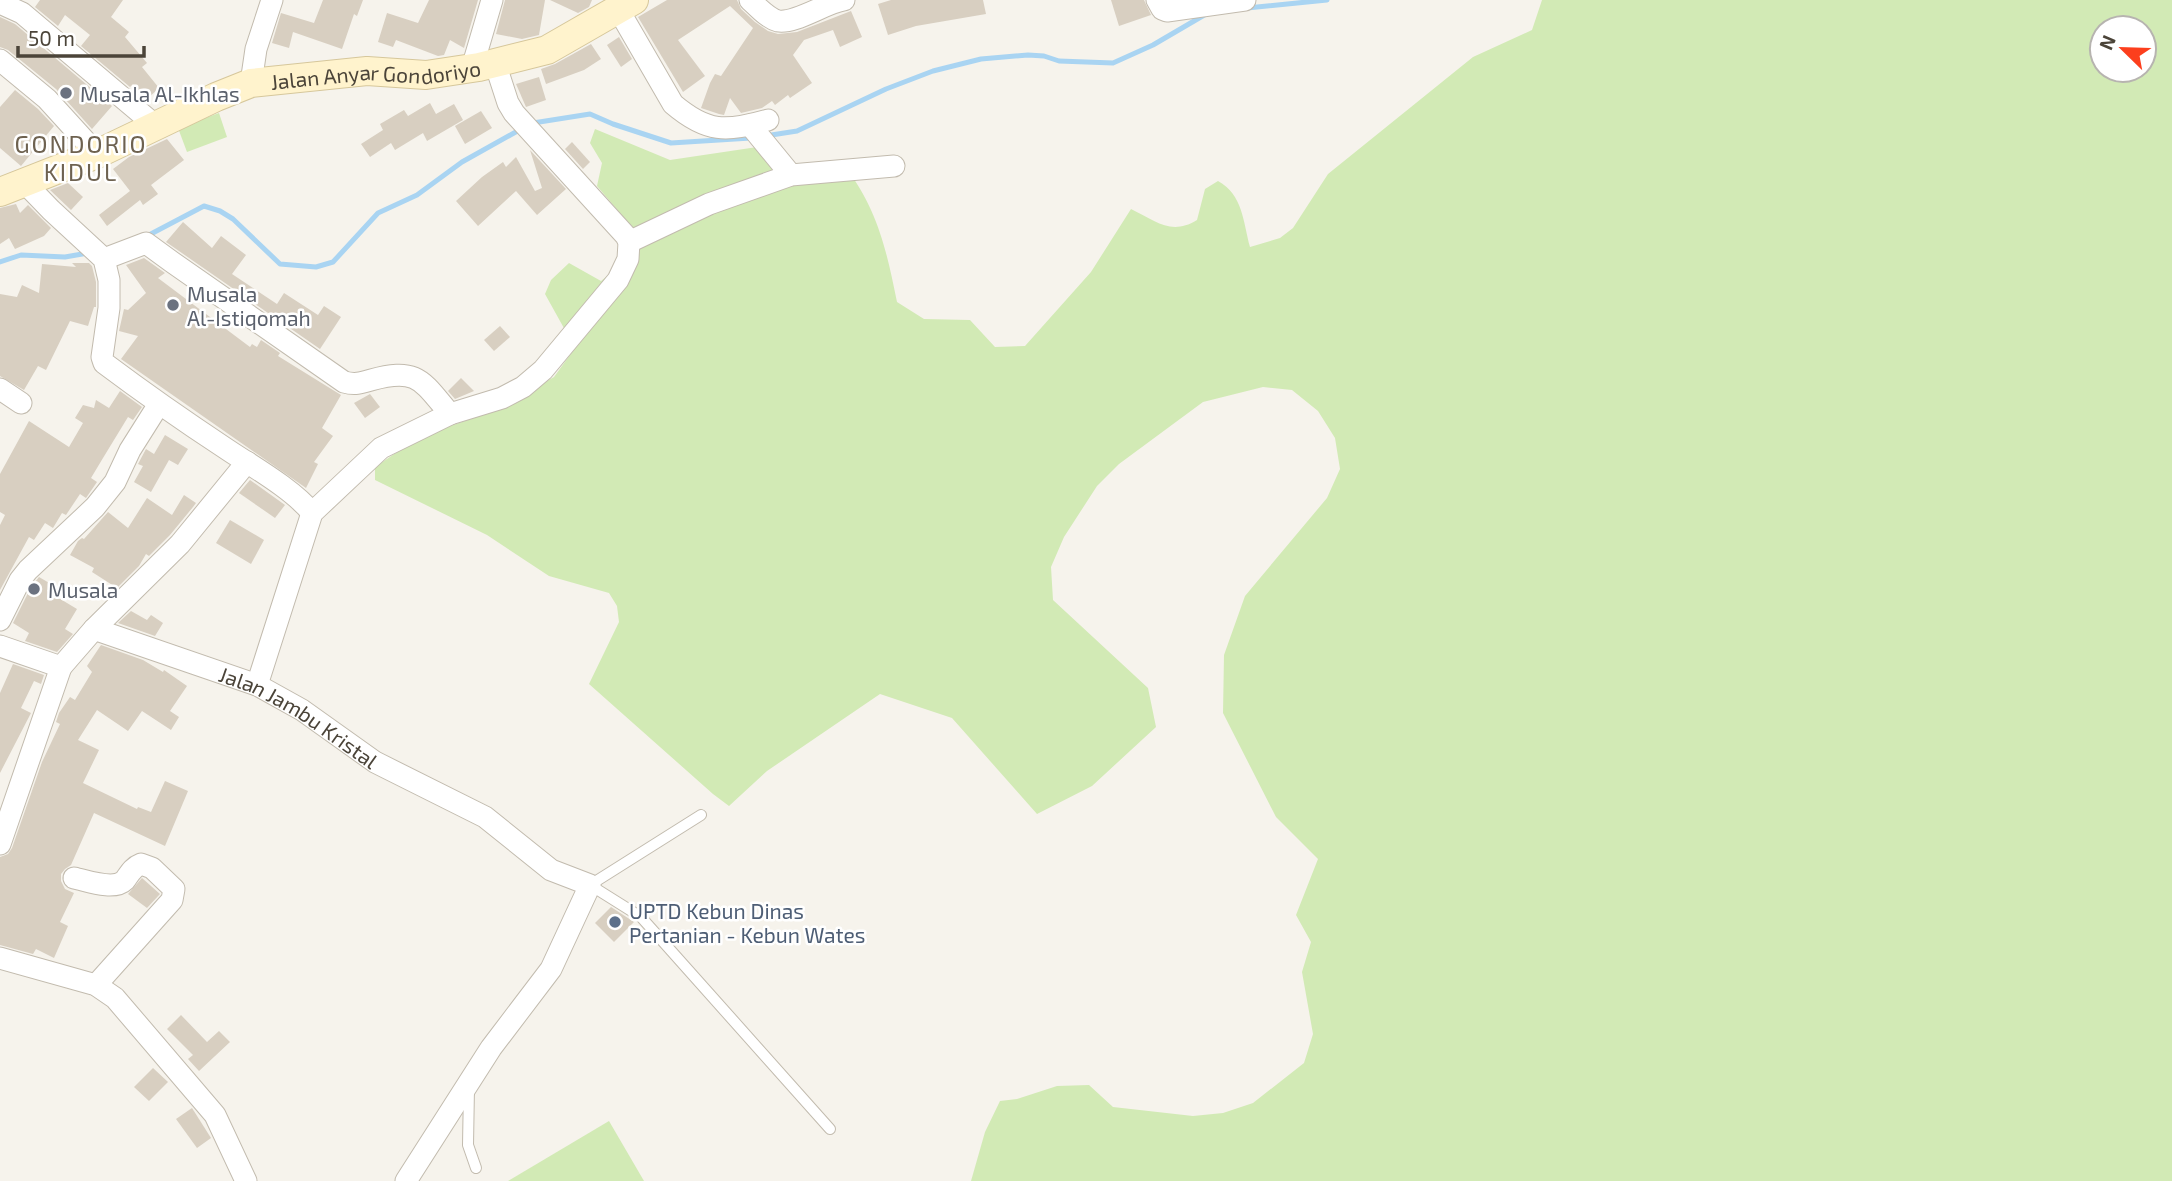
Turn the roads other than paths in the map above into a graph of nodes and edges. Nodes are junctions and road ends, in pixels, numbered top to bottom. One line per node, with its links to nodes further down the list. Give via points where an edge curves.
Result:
1 (272, 0): 12 (street)
2 (492, 0): 11 (street)
3 (751, 0): 4 (street, via 778,20 791,20)
4 (844, 0)
5 (1157, 0): 6 (street, via 1167,11)
6 (1245, 0)
7 (0, 4): 9 (street)
8 (626, 5): 11 (street, Jalan Anyar Gondoriyo, via 547,50); 16 (street, via 673,104 708,127 759,130)
9 (25, 7): 13 (street)
10 (0, 60): 14 (street, via 47,99)
11 (483, 65): 12 (street, Jalan Anyar Gondoriyo, via 426,75 367,71); 18 (street, via 514,113)
12 (251, 83): 13 (street, Jalan Anyar Gondoriyo)
13 (156, 126): 14 (street, Jalan Anyar Gondoriyo)
14 (97, 154): 17 (street, Jalan Anyar Gondoriyo)
15 (894, 166): 16 (street)
16 (791, 175): 18 (street, via 709,204)
17 (12, 187): 19 (street, via 51,210)
18 (629, 242): 23 (street, via 628,259 618,280 543,370 502,398)
19 (104, 259): 22 (street, via 109,308 104,363); 23 (street, via 150,244 344,382 354,385 408,374 424,383)
20 (0, 389): 21 (street)
21 (21, 403)
22 (159, 404): 24 (street); 26 (street, via 116,482 27,570)
23 (450, 414): 25 (street, via 381,448)
24 (247, 462): 25 (street); 27 (street, via 180,544)
25 (312, 513): 30 (street)
26 (0, 620)
27 (94, 629): 29 (street); 30 (street, Jalan Jambu Kristal)
28 (0, 646): 29 (street)
29 (61, 667): 32 (street)
30 (257, 685): 34 (street, Jalan Jambu Kristal, via 302,710 375,762 485,817 551,870)
31 (701, 816): 34 (lane)
32 (0, 841)
33 (74, 878): 36 (street, via 116,885 141,864 174,889 172,900)
34 (590, 885): 37 (street, via 551,969); 38 (lane, via 640,917)
35 (0, 958): 36 (street)
36 (96, 985): 40 (street, via 115,998 215,1115)
37 (470, 1082): 39 (lane, via 468,1145); 41 (street)
38 (830, 1129)
39 (477, 1168)
40 (246, 1181)
41 (407, 1181)

